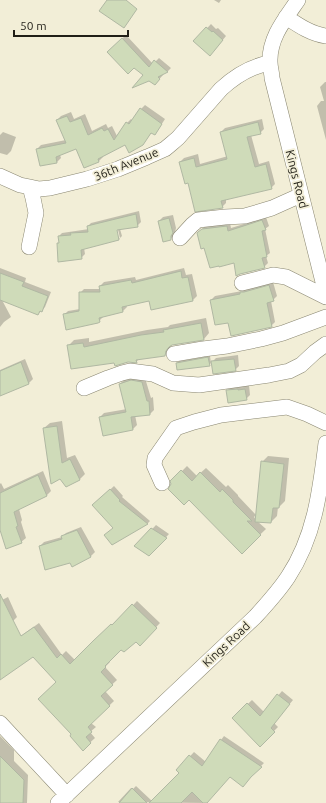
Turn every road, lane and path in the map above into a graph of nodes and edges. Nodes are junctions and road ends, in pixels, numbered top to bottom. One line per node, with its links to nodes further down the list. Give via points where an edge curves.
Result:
1 (298, 0): 2 (street, Kings Road)
2 (286, 17): 3 (street, via 301,27); 4 (street, Kings Road, via 274,38)
3 (326, 36)
4 (270, 63): 6 (street, 36th Avenue, via 258,65 228,82 165,149 87,179 50,188); 7 (street, Kings Road)
5 (0, 176): 6 (street, 36th Avenue)
6 (30, 187): 9 (street, via 36,213)
7 (302, 195): 8 (street, via 245,216 198,220); 11 (street, Kings Road)
8 (180, 238)
9 (29, 247)
10 (242, 283): 12 (street, via 273,275 286,277)
11 (326, 294)
12 (326, 297)
13 (326, 317): 15 (street, via 261,339)
14 (326, 344): 16 (street, via 290,371 269,375 199,385 174,384 153,374 130,371)
15 (174, 354)
16 (84, 388)
17 (326, 424): 19 (street, via 287,407 221,415 176,428 155,458 154,465)
18 (326, 443): 21 (street, Kings Road, via 312,526 298,560 279,590 255,617)
19 (162, 483)
20 (0, 723): 21 (street)
21 (62, 799)

